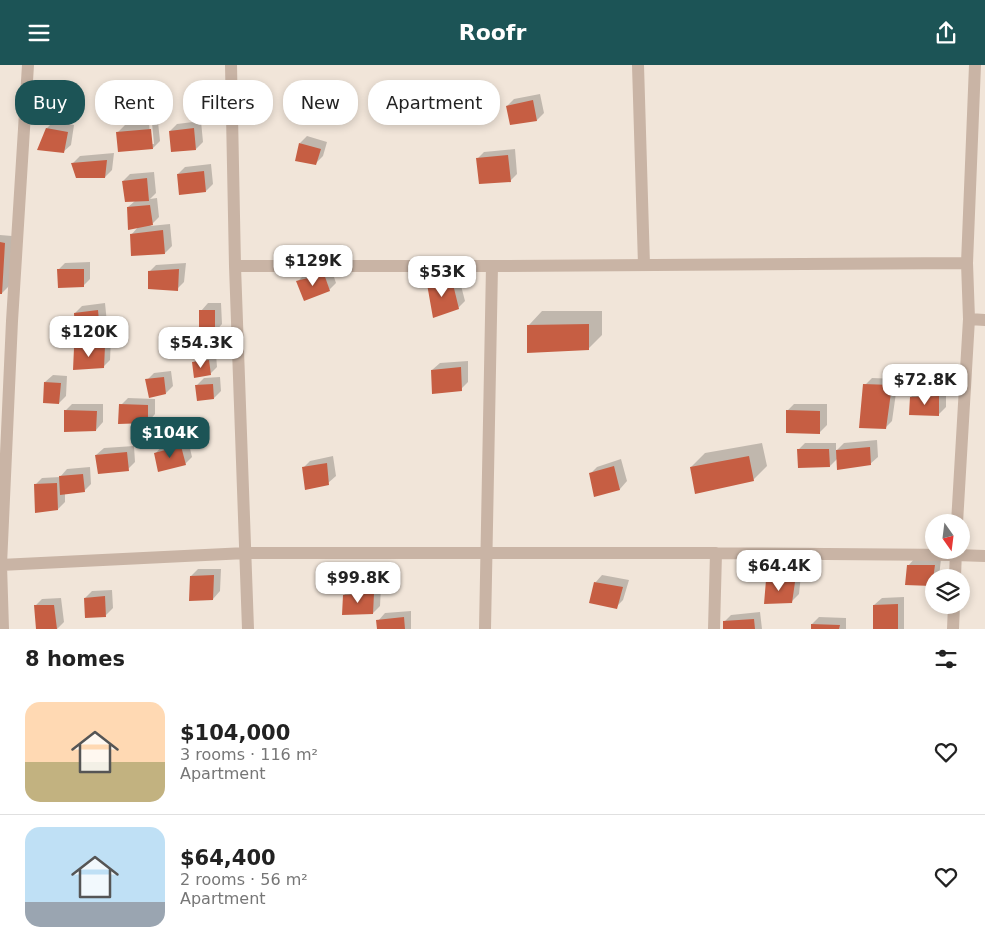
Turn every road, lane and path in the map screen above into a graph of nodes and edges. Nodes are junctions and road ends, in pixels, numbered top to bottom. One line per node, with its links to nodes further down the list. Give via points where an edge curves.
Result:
1 (28, 65): 11 (street)
2 (231, 65): 7 (street)
3 (638, 65): 6 (street)
4 (975, 65): 5 (street)
5 (968, 263): 6 (street); 9 (street)
6 (644, 265): 8 (street)
7 (235, 266): 8 (street); 14 (street)
8 (492, 266): 15 (street)
9 (969, 319): 10 (street); 12 (street)
10 (985, 320)
11 (6, 321): 19 (street)
12 (958, 514)
13 (925, 552): 16 (street)
14 (246, 553): 15 (street); 19 (street); 22 (street)
15 (486, 553): 16 (street); 23 (street)
16 (716, 553): 24 (street)
17 (970, 554): 18 (street)
18 (985, 556)
19 (1, 565): 21 (street)
20 (953, 614): 25 (street)
21 (2, 629)
22 (248, 629)
23 (485, 629)
24 (714, 629)
25 (952, 629)

